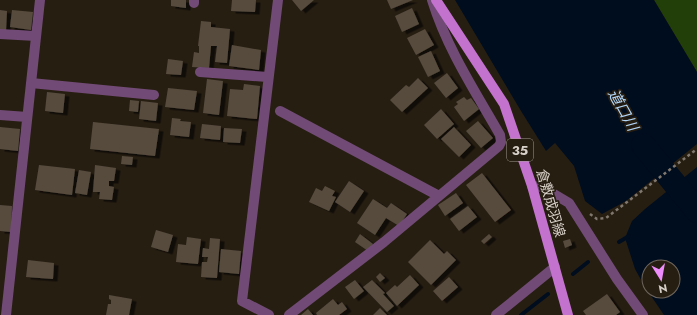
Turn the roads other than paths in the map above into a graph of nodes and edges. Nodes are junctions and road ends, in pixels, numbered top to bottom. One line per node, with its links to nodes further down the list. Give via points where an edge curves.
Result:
1 (36, 0): 6 (street)
2 (278, 0): 8 (street)
3 (432, 0): 15 (street, via 458,61 500,135 501,142)
4 (436, 0): 14 (main road, 倉敷成羽線 / 35, via 504,104)
5 (0, 34): 6 (street)
6 (36, 36): 9 (street)
7 (200, 72): 8 (street)
8 (268, 77): 18 (street, via 242,301)
9 (30, 83): 10 (street); 13 (street)
10 (154, 95)
11 (280, 111): 15 (street)
12 (0, 115): 13 (street)
13 (27, 118): 17 (street)
14 (532, 186): 16 (main road, 倉敷成羽線 / 35); 22 (street, via 542,187 569,203)
15 (439, 196): 19 (street)
16 (555, 267): 20 (street); 21 (main road, 倉敷成羽線 / 35)
17 (6, 315)
18 (269, 315)
19 (289, 315)
20 (496, 315)
21 (568, 315)
22 (643, 315)

